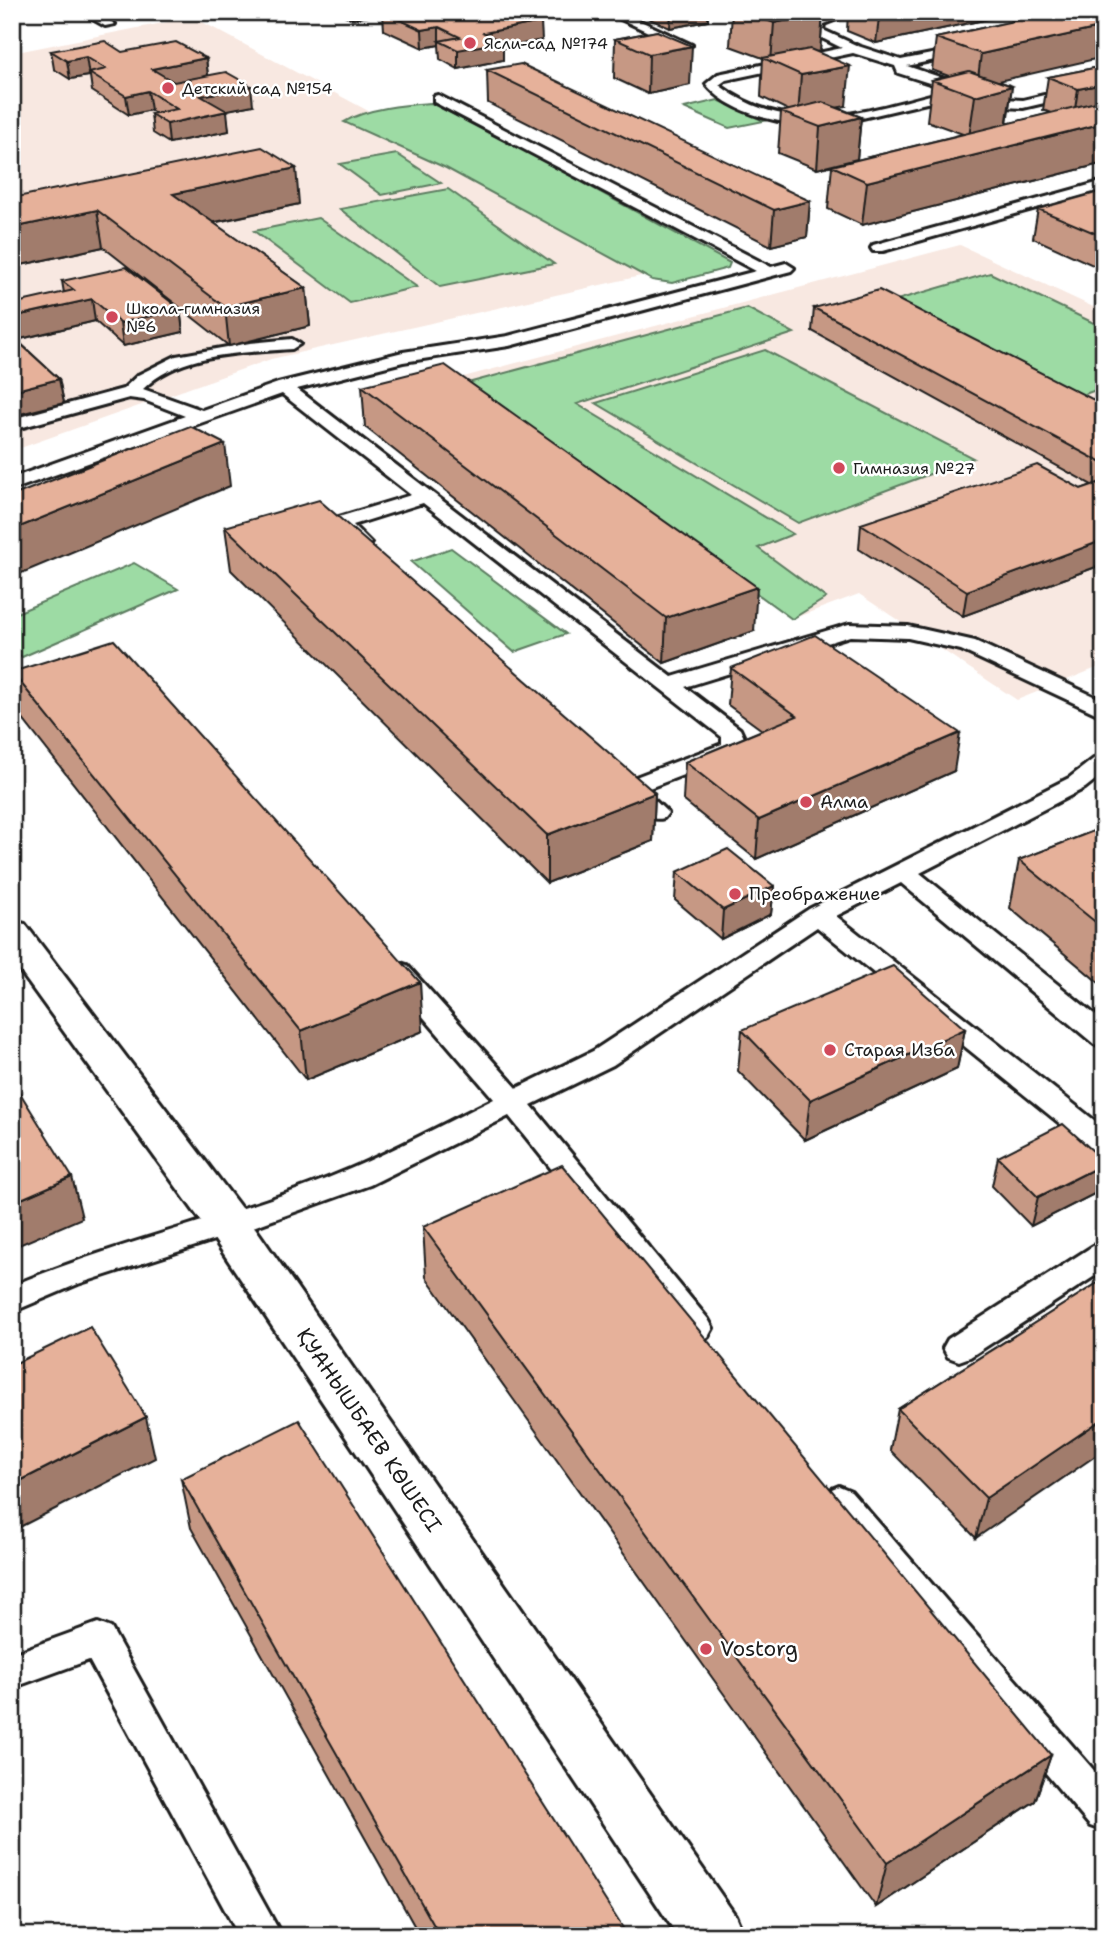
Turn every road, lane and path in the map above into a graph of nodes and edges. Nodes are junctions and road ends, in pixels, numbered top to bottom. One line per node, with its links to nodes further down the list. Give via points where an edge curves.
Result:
1 (85, 12): 6 (lane)
2 (611, 12): 7 (lane)
3 (809, 12): 5 (lane)
4 (850, 12): 5 (lane)
5 (828, 20): 9 (lane, via 816,27 818,32)
6 (109, 24)
7 (686, 45)
8 (985, 45): 10 (lane)
9 (855, 49): 10 (lane); 12 (lane, via 722,77 712,83 737,100 783,120 809,122)
10 (900, 64): 12 (lane, via 902,69)
11 (1104, 85): 12 (lane, via 1023,104 994,102)
12 (964, 91)
13 (438, 99): 18 (lane)
14 (1104, 185): 15 (lane)
15 (1078, 192): 16 (lane); 17 (lane)
16 (1104, 203)
17 (878, 248)
18 (778, 270): 20 (lane, via 509,341 403,358)
19 (292, 344): 21 (lane, via 209,353 159,369)
20 (284, 387): 22 (lane); 25 (lane)
21 (129, 393): 22 (lane, via 147,395); 23 (lane)
22 (198, 415): 24 (lane)
23 (12, 425)
24 (12, 484)
25 (425, 496): 26 (lane, via 338,523); 27 (lane)
26 (379, 559)
27 (667, 686): 28 (lane, via 849,630 908,632 968,645); 31 (lane, via 732,734 735,742 730,749)
28 (1104, 710)
29 (1104, 762): 33 (lane, via 1077,783)
30 (608, 769): 31 (lane)
31 (628, 788): 32 (lane)
32 (656, 813)
33 (904, 872): 34 (lane); 37 (lane)
34 (818, 915): 38 (lane, via 603,1058); 39 (lane)
35 (12, 933): 40 (street, ҚУАНЫШБАЕВ КӨШЕСІ)
36 (386, 958): 38 (lane)
37 (1104, 1037)
38 (513, 1102): 40 (lane, via 360,1177); 44 (lane)
39 (1104, 1144)
40 (228, 1224): 42 (lane, via 67,1276); 49 (street, ҚУАНЫШБАЕВ КӨШЕСІ)
41 (1104, 1254): 43 (lane)
42 (12, 1300)
43 (959, 1348)
44 (714, 1350)
45 (820, 1478): 47 (lane)
46 (12, 1671): 48 (lane, via 98,1640)
47 (1104, 1812)
48 (262, 1936)
49 (714, 1936)

